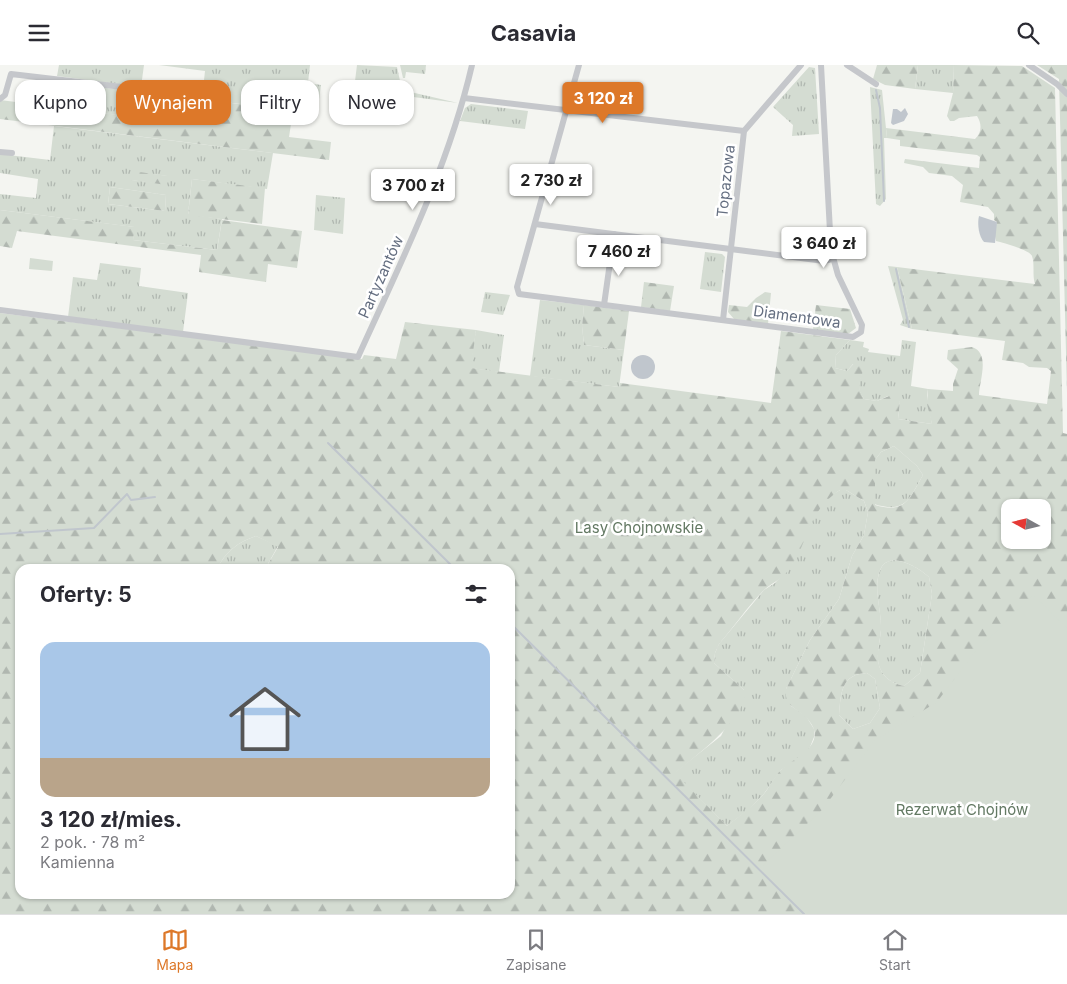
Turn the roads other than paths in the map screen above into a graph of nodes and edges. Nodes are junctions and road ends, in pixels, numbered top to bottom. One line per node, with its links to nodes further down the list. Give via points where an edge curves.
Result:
1 (472, 65): 10 (street, Partyzantów)
2 (580, 65): 12 (street)
3 (801, 65): 13 (street, Topazowa)
4 (821, 65): 19 (street, Diamentowa)
5 (847, 65): 7 (street)
6 (1029, 65): 9 (street)
7 (876, 84)
8 (116, 86): 11 (street, via 11,74 5,95)
9 (1067, 94)
10 (464, 98): 12 (street); 21 (street, Partyzantów, via 426,206 358,357)
11 (0, 99)
12 (567, 110): 13 (street); 16 (street)
13 (744, 131): 18 (street, Topazowa)
14 (0, 152): 15 (street)
15 (12, 153)
16 (535, 224): 17 (street); 20 (street, Diamentowa, via 517,287 520,294)
17 (614, 234): 18 (street); 20 (street)
18 (731, 249): 19 (street, via 824,261); 22 (street, Topazowa)
19 (832, 259): 22 (street, Diamentowa, via 862,325 856,337)
20 (604, 305): 22 (street, Diamentowa)
21 (0, 310)
22 (724, 320)

